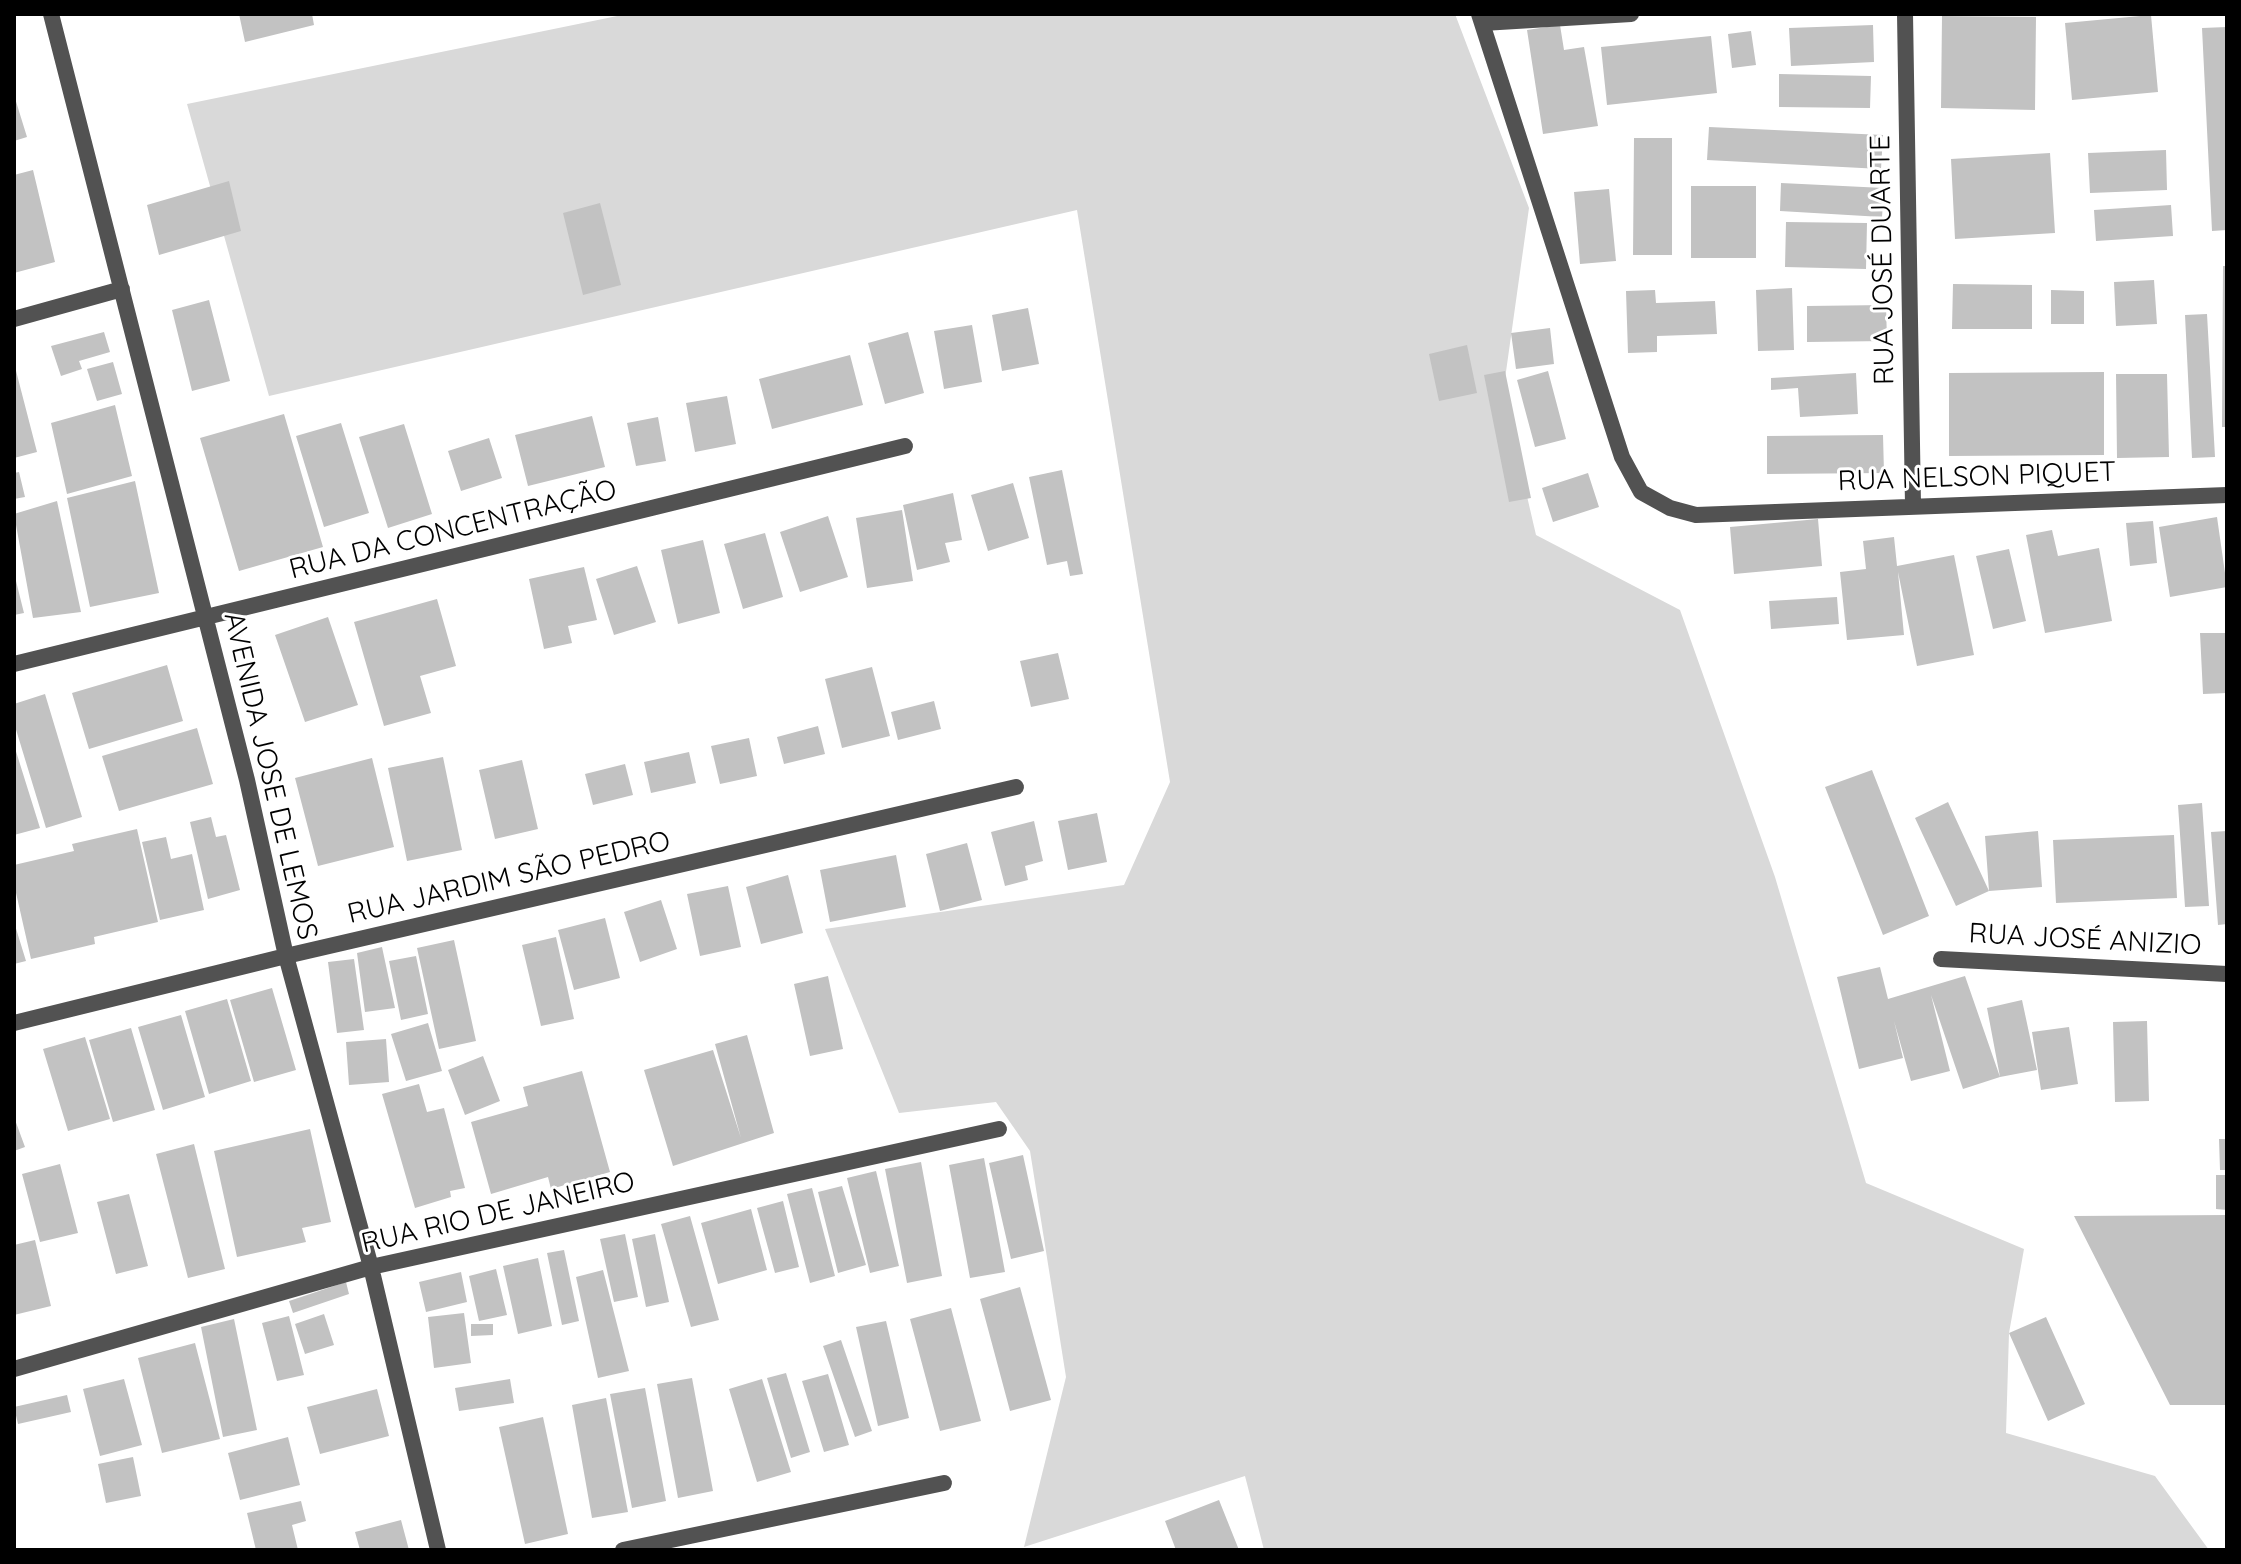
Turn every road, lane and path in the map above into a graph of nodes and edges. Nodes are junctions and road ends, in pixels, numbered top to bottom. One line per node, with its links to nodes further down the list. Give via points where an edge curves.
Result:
1 (51, 14): 5 (street, AVENIDA JOSE DE LEMOS)
2 (1631, 14): 4 (street)
3 (1905, 14): 9 (street, RUA JOSÉ DUARTE)
4 (1481, 19): 9 (street, RUA NELSON PIQUET, via 1622,457 1641,492 1696,515)
5 (122, 289): 6 (street); 10 (street, AVENIDA JOSE DE LEMOS)
6 (14, 319)
7 (905, 446): 10 (street, RUA DA CONCENTRAÇÃO)
8 (2227, 495): 9 (street, RUA NELSON PIQUET)
9 (1913, 505)
10 (205, 617): 11 (street, RUA DA CONCENTRAÇÃO); 13 (street, AVENIDA JOSE DE LEMOS)
11 (14, 664)
12 (1016, 787): 13 (street, RUA JARDIM SÃO PEDRO)
13 (286, 956): 16 (street, RUA JARDIM SÃO PEDRO); 18 (street, AVENIDA JOSE DE LEMOS)
14 (1941, 959): 15 (street, RUA JOSÉ ANIZIO)
15 (2227, 974)
16 (14, 1023)
17 (999, 1129): 18 (street, RUA RIO DE JANEIRO)
18 (371, 1267): 19 (street, RUA RIO DE JANEIRO); 21 (street, AVENIDA JOSE DE LEMOS)
19 (14, 1369)
20 (944, 1483): 22 (street)
21 (438, 1550)
22 (623, 1550)

